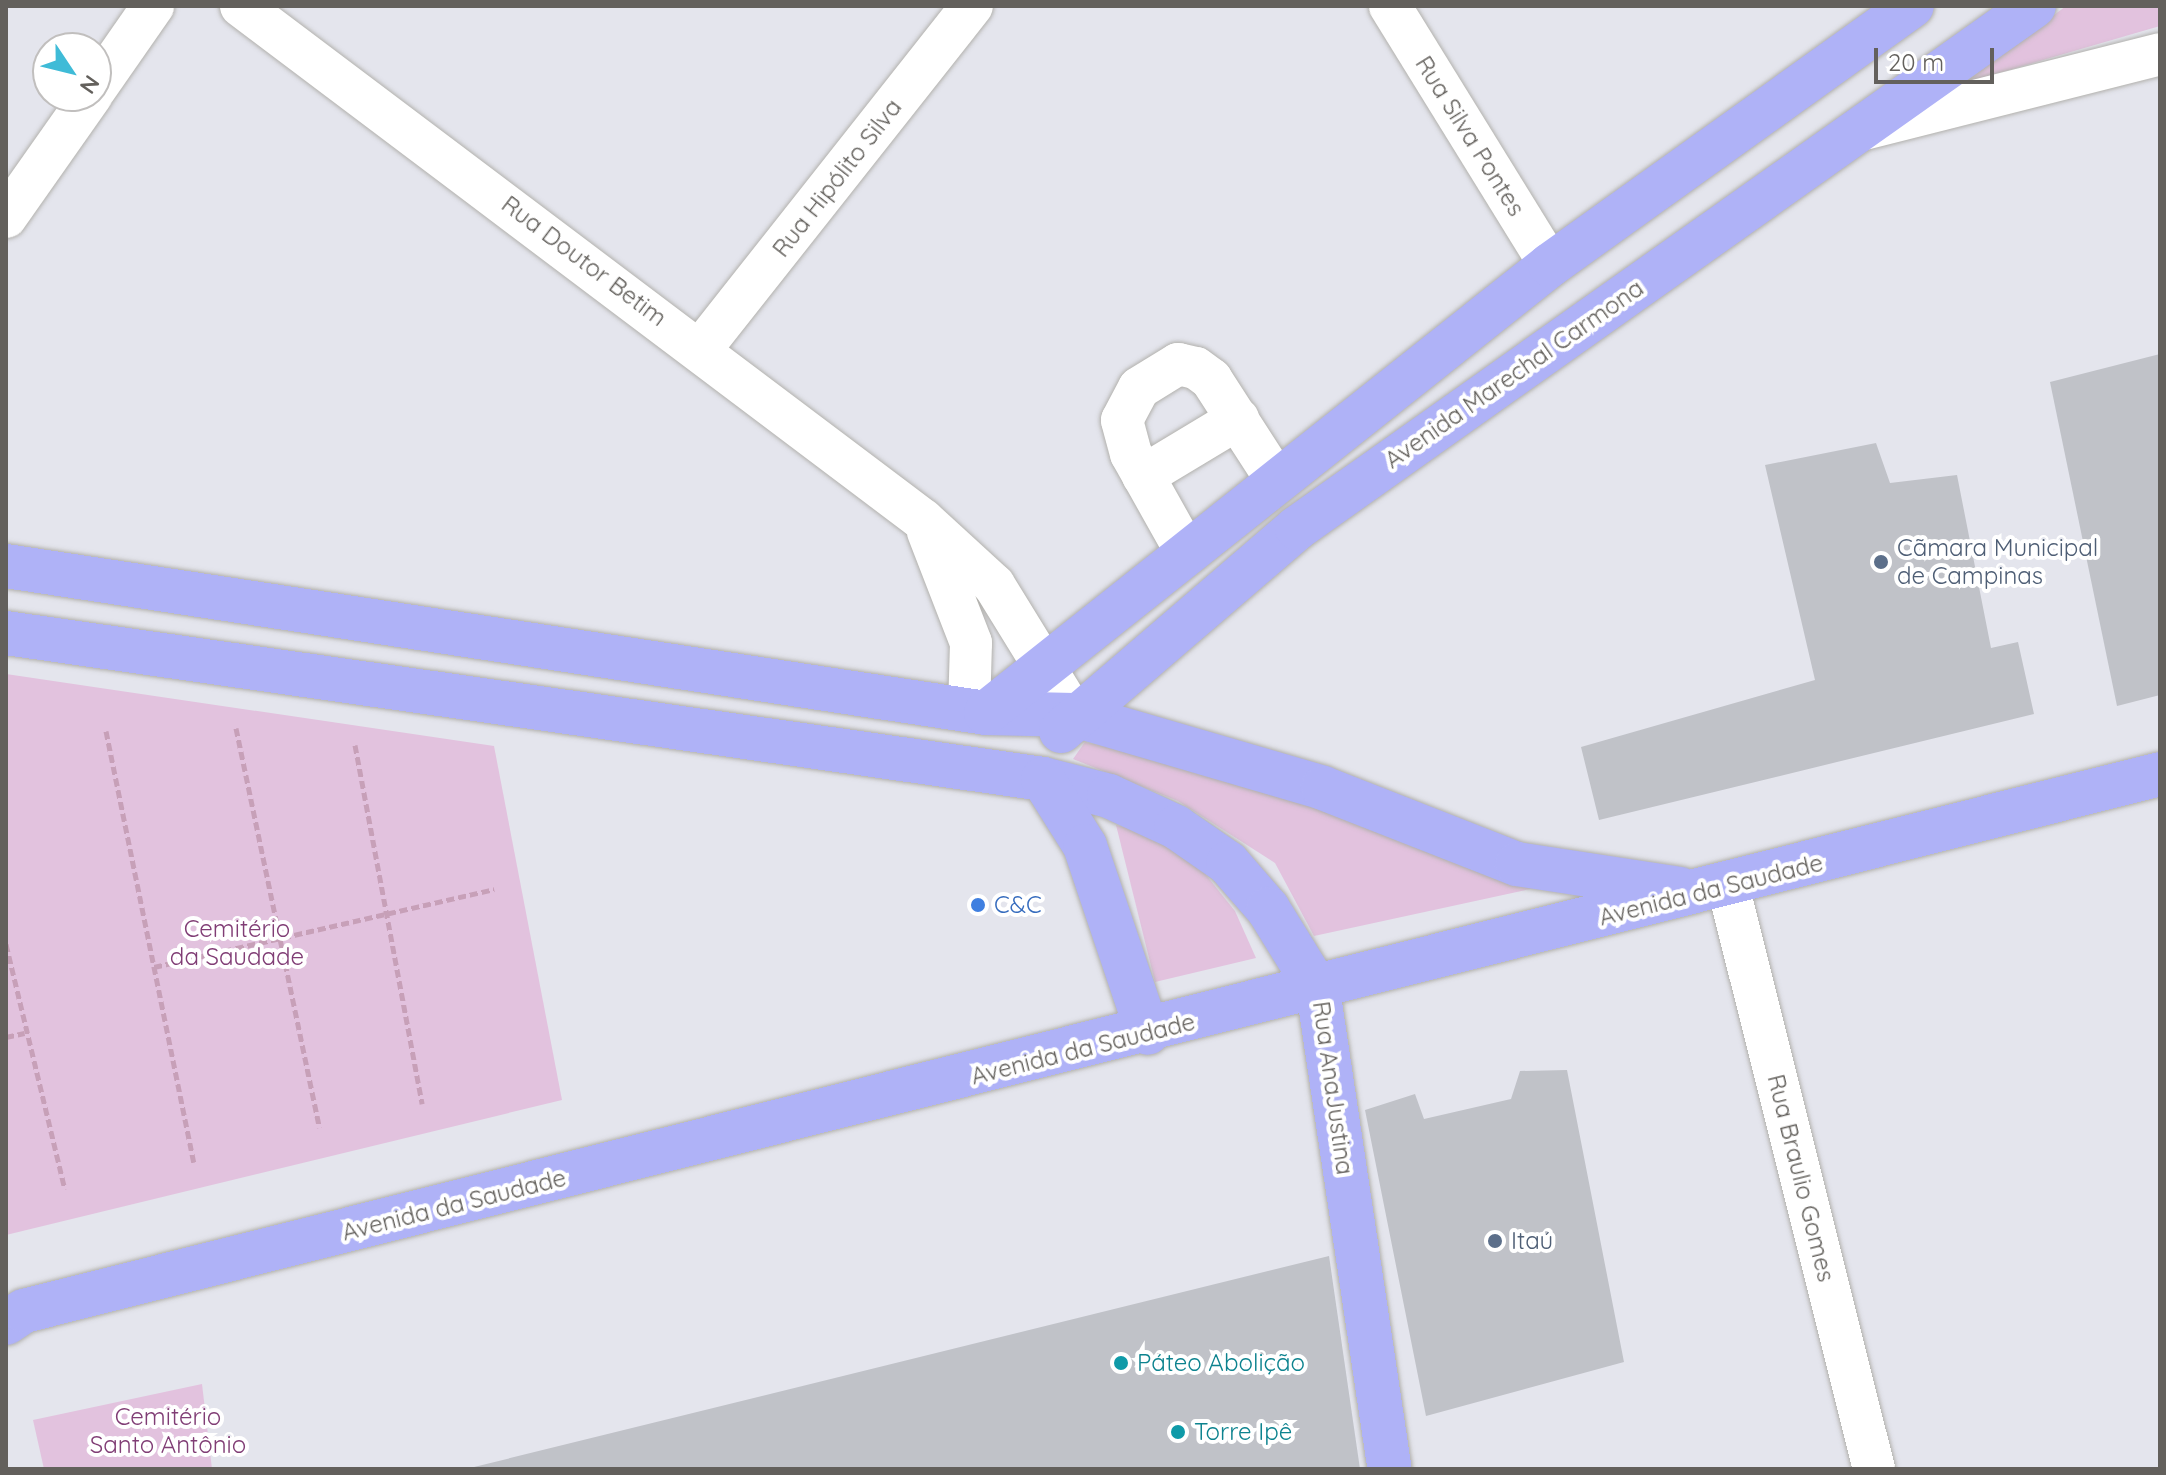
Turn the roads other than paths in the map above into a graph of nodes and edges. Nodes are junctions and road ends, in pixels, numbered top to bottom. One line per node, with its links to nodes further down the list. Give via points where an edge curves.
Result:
1 (153, 6): 8 (street)
2 (241, 6): 13 (street, Rua Doutor Betim)
3 (972, 6): 13 (street, Rua Hipólito Silva)
4 (1390, 6): 12 (street, Rua Silva Pontes)
5 (1912, 6): 12 (main road)
6 (2034, 6): 10 (main road, Avenida Marechal Carmona)
7 (2160, 54): 10 (street)
8 (112, 65)
9 (80, 112): 11 (street)
10 (1859, 130): 23 (main road, Avenida Marechal Carmona, via 1297,528)
11 (6, 217)
12 (1550, 265): 16 (main road)
13 (701, 349): 17 (street, Rua Doutor Betim)
14 (1238, 419): 15 (street); 15 (street, via 1211,379 1178,364 1139,388 1122,420); 16 (street)
15 (1143, 476): 18 (street)
16 (1277, 481): 18 (main road)
17 (923, 520): 21 (street, Rua Doutor Betim, via 994,585); 22 (street, via 971,643)
18 (1186, 552): 21 (main road)
19 (6, 566): 22 (main road)
20 (6, 633): 25 (main road, Rua AnaJustina)
21 (1047, 662): 22 (main road); 23 (street, Rua Doutor Betim)
22 (978, 711): 23 (main road)
23 (1074, 715): 25 (main road, Avenida Marechal Carmona); 26 (main road, via 1323,788 1517,864)
24 (2160, 774): 26 (main road, Avenida da Saudade)
25 (1033, 778): 27 (main road, Rua AnaJustina, via 1109,796 1176,827 1228,863 1268,909); 28 (main road, via 1089,857)
26 (1717, 889): 27 (main road, Avenida da Saudade); 31 (street, Rua Braulio Gomes)
27 (1318, 990): 28 (main road, Avenida da Saudade); 30 (main road, Rua AnaJustina)
28 (1148, 1033): 29 (main road, Avenida da Saudade, via 24,1311)
29 (6, 1323)
30 (1390, 1469)
31 (1874, 1469)

